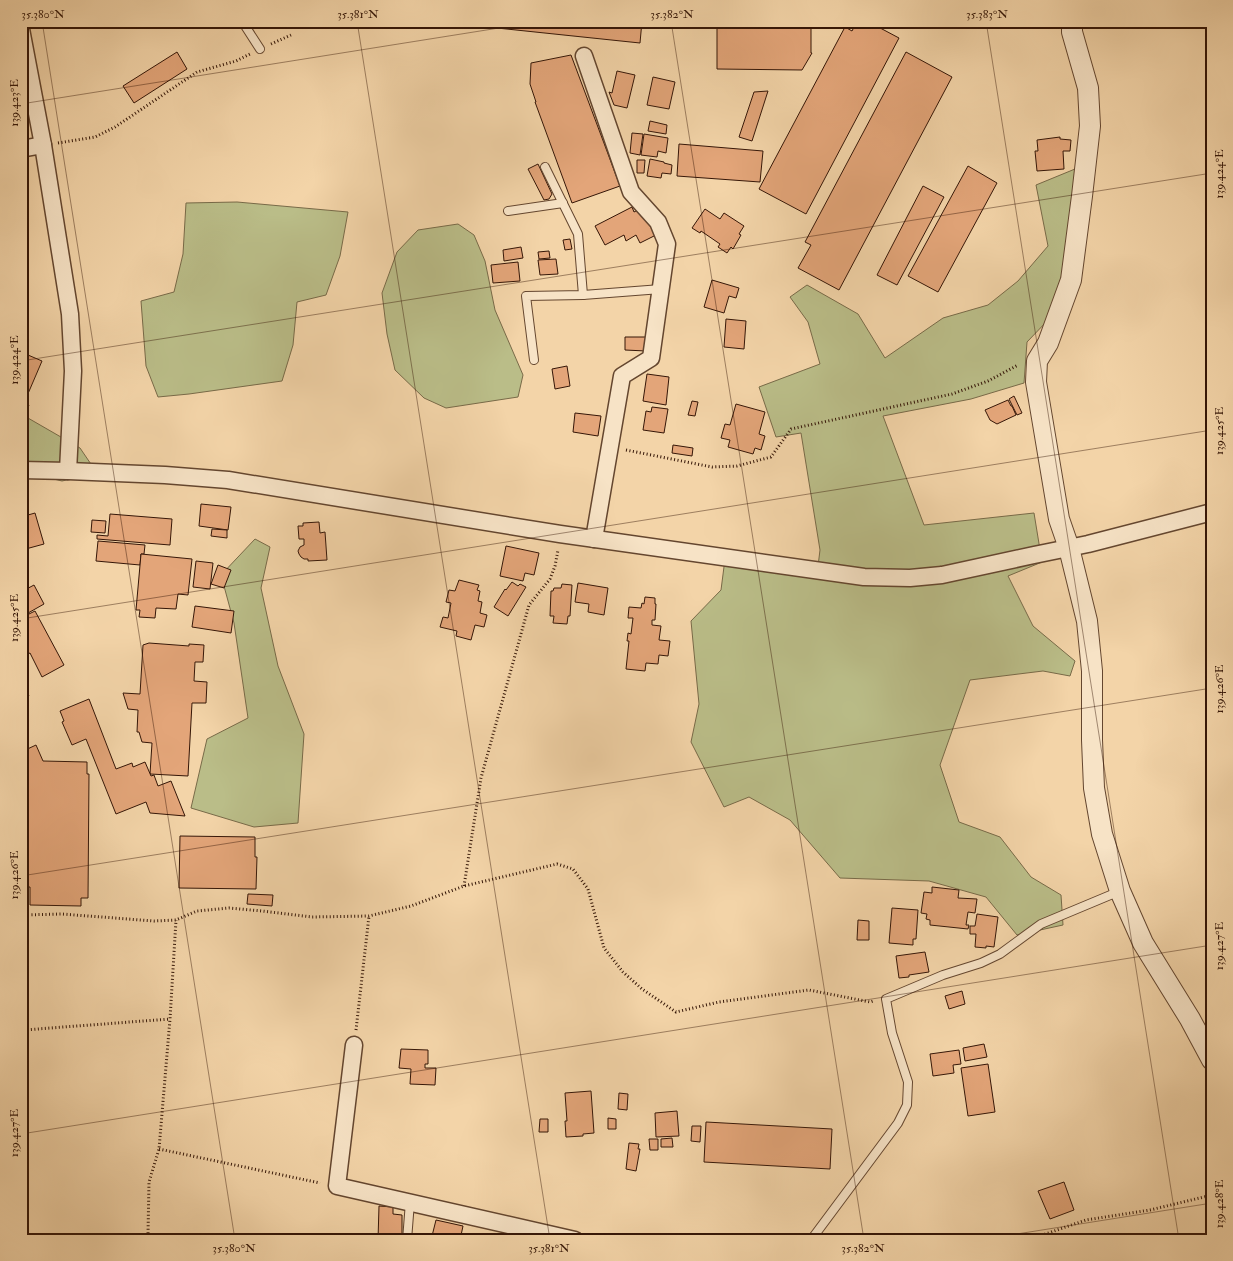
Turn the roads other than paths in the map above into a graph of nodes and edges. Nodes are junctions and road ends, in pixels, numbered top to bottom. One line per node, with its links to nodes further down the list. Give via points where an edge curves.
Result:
1 (242, 21): 4 (lane)
2 (1072, 21): 18 (street, via 1072,32 1088,88 1090,126 1071,280 1048,343 1037,361 1036,382 1059,519)
3 (21, 30): 6 (street)
4 (260, 49)
5 (584, 56): 11 (street, via 631,192 658,222 667,244)
6 (43, 146): 7 (street); 15 (street, via 70,314 73,371)
7 (21, 149)
8 (545, 167): 9 (lane)
9 (563, 203): 10 (lane); 12 (lane, via 578,234)
10 (508, 211)
11 (661, 289): 12 (lane); 17 (street, via 652,358 622,376)
12 (583, 295): 13 (lane, via 526,296)
13 (534, 360)
14 (21, 470): 15 (street)
15 (68, 471): 17 (street, via 228,480)
16 (1212, 512): 18 (street)
17 (594, 539): 18 (street, via 864,577 910,578 942,575)
18 (1069, 548): 19 (street, via 1086,621 1092,671 1094,788 1102,834)
19 (1120, 892): 21 (street, via 1143,943); 25 (lane, via 1041,924 1000,954 981,963 886,999 892,1033 908,1082 907,1106 898,1123)
20 (354, 1045): 22 (street, via 337,1186)
21 (1212, 1060)
22 (410, 1202): 23 (lane); 24 (street)
23 (407, 1240)
24 (575, 1240)
25 (811, 1240)

